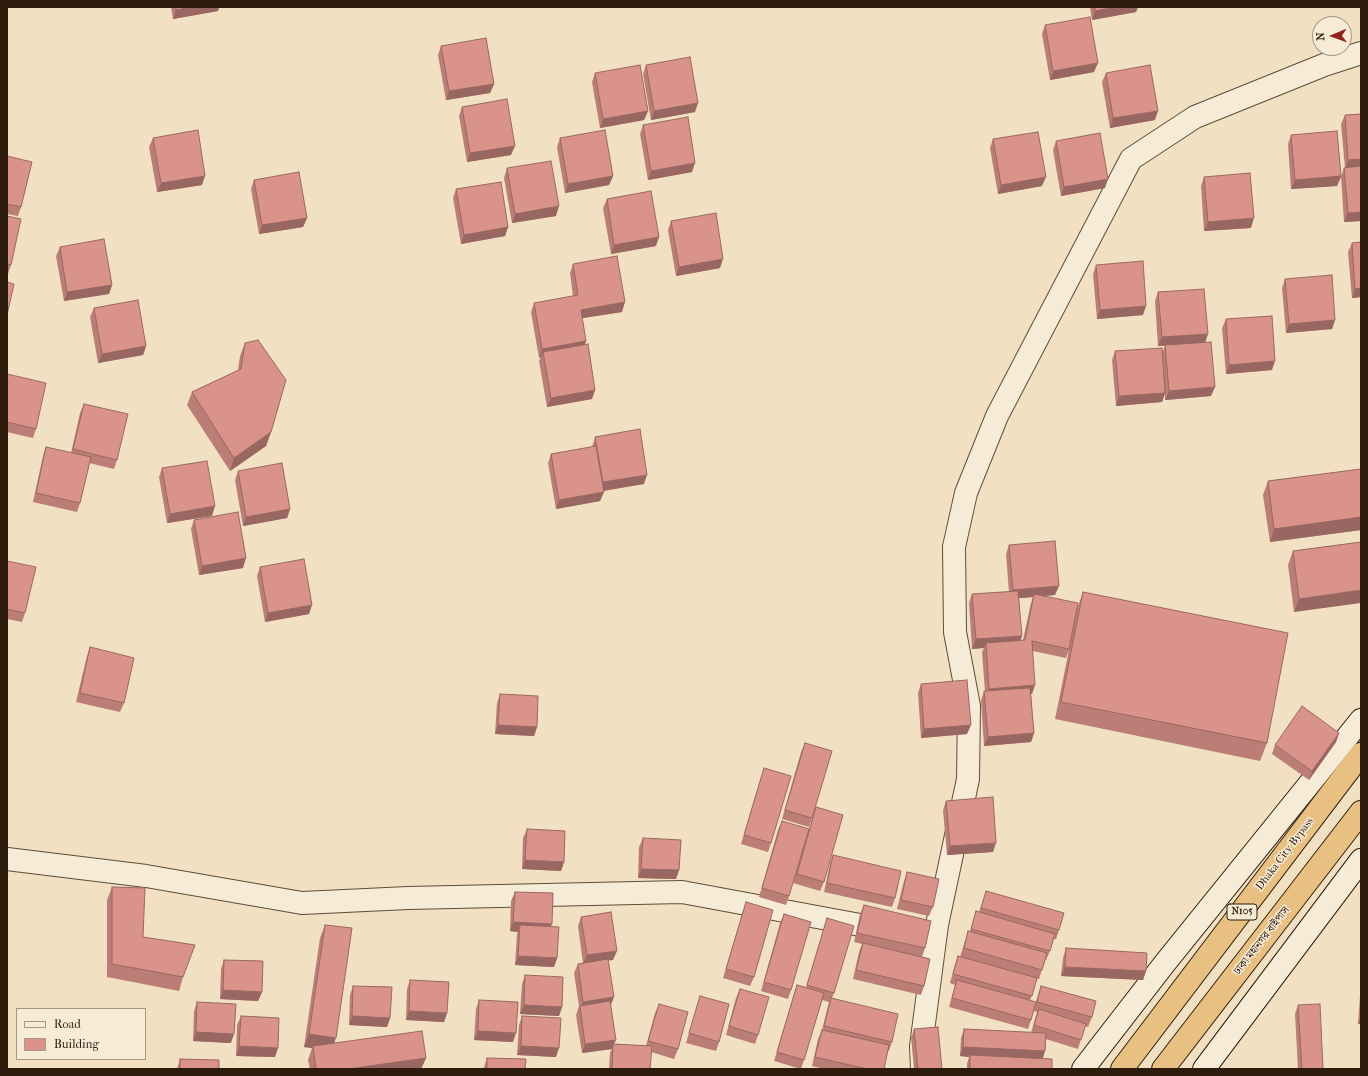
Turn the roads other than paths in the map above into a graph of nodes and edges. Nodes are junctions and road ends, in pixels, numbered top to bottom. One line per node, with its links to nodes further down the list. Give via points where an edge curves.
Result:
1 (1361, 53): 7 (street, via 1324,65 1195,117 1131,159 997,416 966,493 954,547 955,632 969,706 968,779)
2 (1361, 720): 9 (street)
3 (1361, 754): 10 (highway, Dhaka City Bypass / N105)
4 (1361, 812): 11 (highway, ঢাকা মহানগর বাইপাস)
5 (7, 858): 7 (street, via 146,876 302,903 682,892)
6 (1361, 860): 12 (street)
7 (935, 939): 8 (street, via 921,1046)
8 (922, 1069)
9 (1083, 1069)
10 (1122, 1069)
11 (1163, 1069)
12 (1204, 1069)

